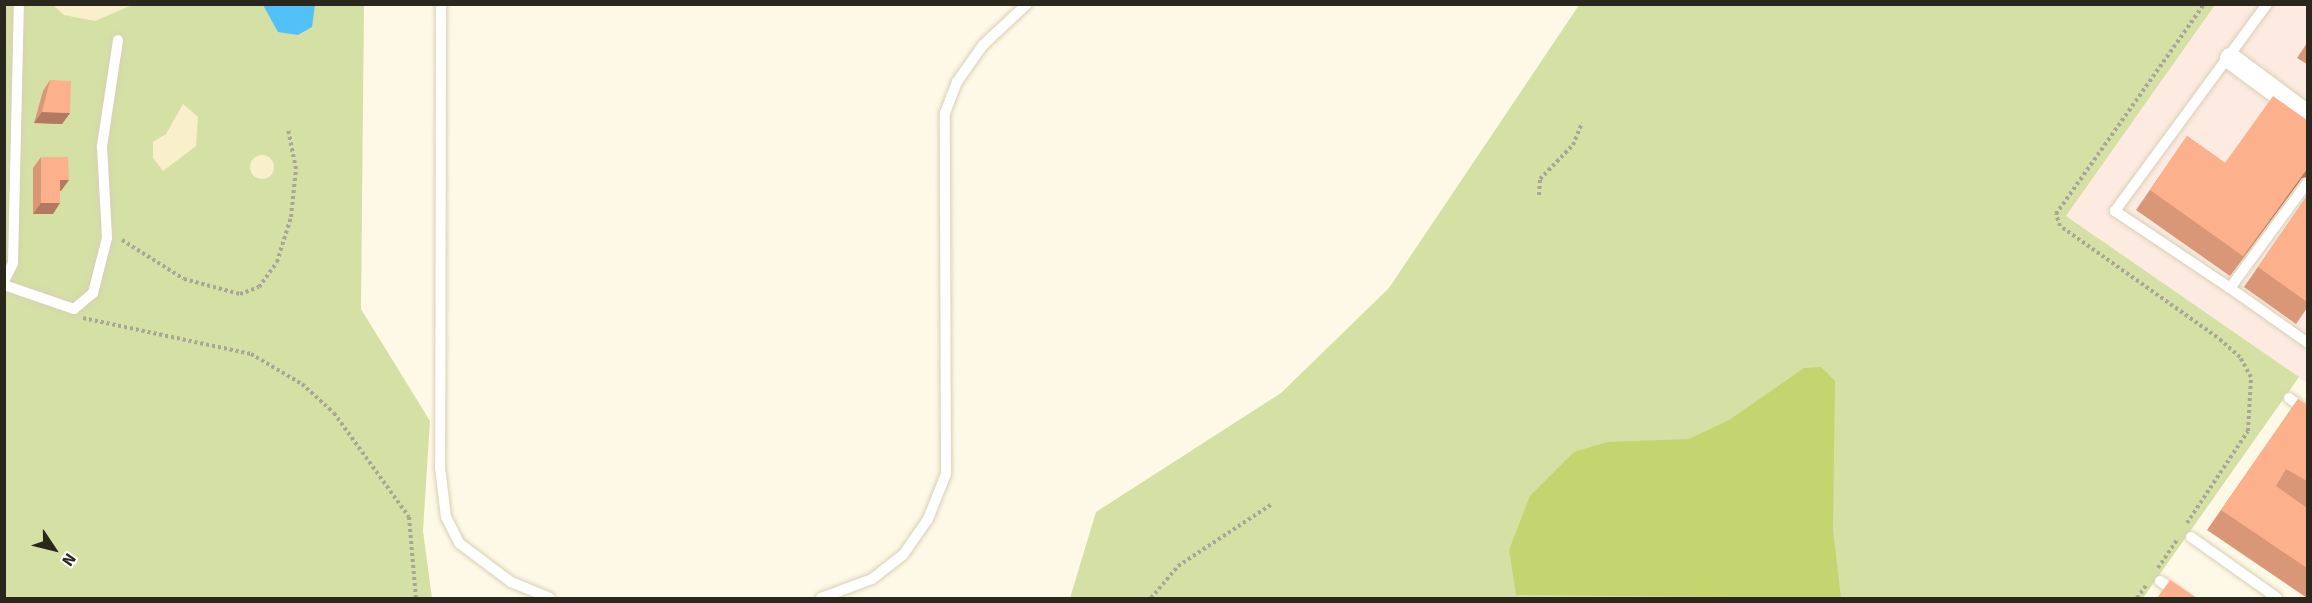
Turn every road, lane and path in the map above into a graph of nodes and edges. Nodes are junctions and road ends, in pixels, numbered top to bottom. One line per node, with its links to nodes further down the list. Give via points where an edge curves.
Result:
1 (19, 4): 14 (lane, via 13,263)
2 (441, 4): 24 (lane, via 440,467 446,517 459,543 511,582)
3 (1027, 4): 25 (lane, via 982,45 957,82 945,113 946,474 928,519 903,555 872,579)
4 (2204, 4): 27 (path, via 2056,214 2060,226 2217,337 2240,357 2251,377 2248,431)
5 (2266, 4): 7 (lane)
6 (118, 40): 13 (lane, via 102,146)
7 (2230, 58): 8 (street); 15 (lane, via 2115,211)
8 (2307, 116)
9 (1582, 123): 12 (path, via 1573,145 1539,179)
10 (288, 129): 13 (path, via 296,169 291,217 277,262 259,287 240,294 184,279 137,245)
11 (2307, 182): 15 (lane)
12 (1539, 195)
13 (106, 238): 16 (lane, via 93,293)
14 (4, 283): 16 (lane)
15 (2230, 288): 17 (lane)
16 (74, 309): 23 (path, via 87,321 251,354 302,384 334,413 409,517)
17 (2307, 343)
18 (2289, 398): 19 (lane)
19 (2307, 412)
20 (1272, 504): 26 (path, via 1178,566)
21 (2191, 537): 29 (lane)
22 (2160, 580): 28 (lane)
23 (416, 598)
24 (550, 598)
25 (821, 598)
26 (1151, 598)
27 (2137, 598)
28 (2185, 598)
29 (2277, 598)

